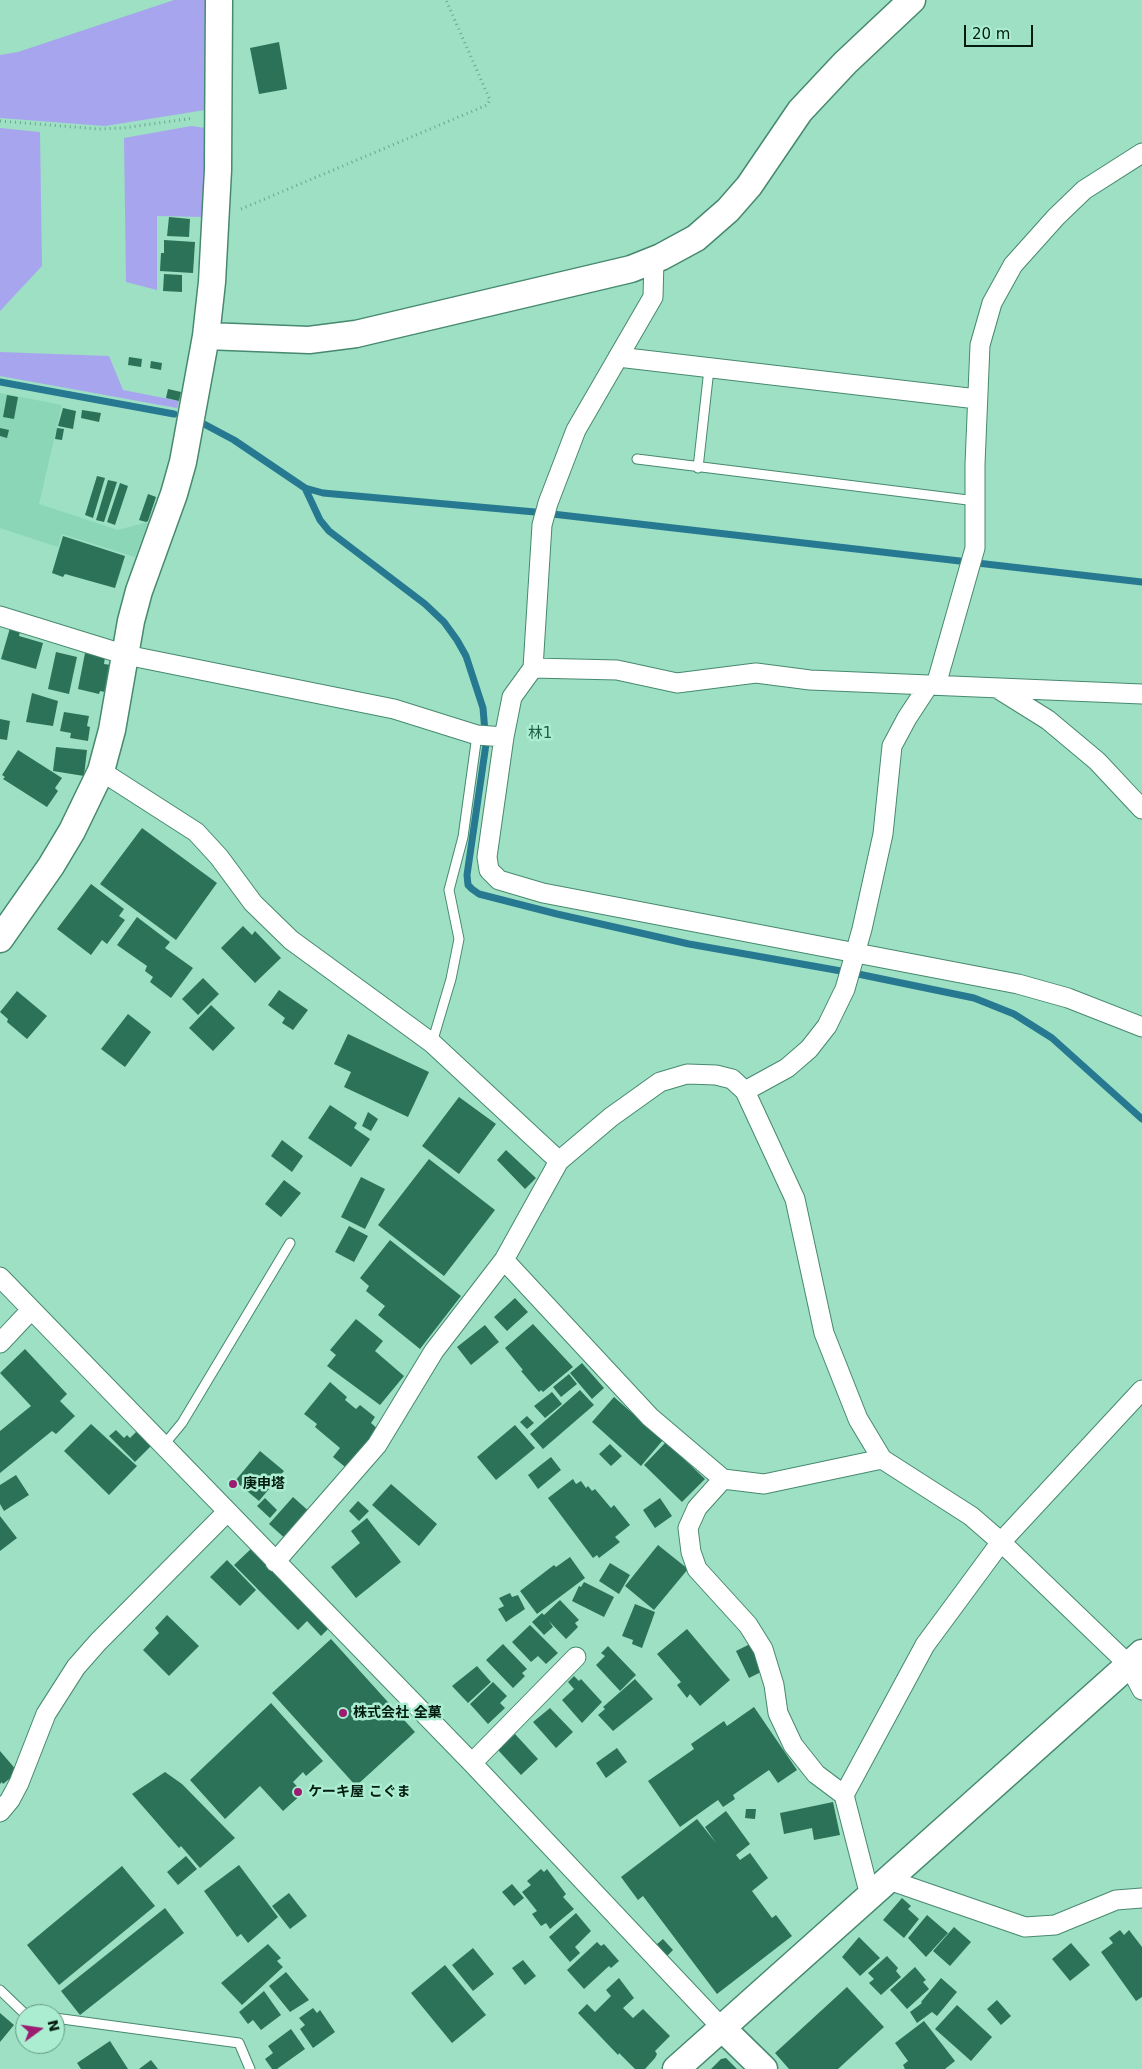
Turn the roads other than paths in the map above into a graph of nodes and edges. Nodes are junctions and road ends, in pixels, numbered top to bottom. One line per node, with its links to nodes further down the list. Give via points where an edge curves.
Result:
1 (219, 0): 5 (street, via 216,212)
2 (912, 0): 4 (street, via 800,111 728,210 696,238)
3 (1142, 153): 8 (street, via 1084,190 1013,265 992,303 980,345)
4 (654, 260): 5 (street, via 631,269 356,334 309,340); 6 (street, via 653,297)
5 (206, 336): 13 (street, via 181,470 139,591)
6 (618, 357): 7 (street); 14 (street, via 576,430 542,525)
7 (708, 369): 8 (street); 10 (lane)
8 (977, 399): 11 (street)
9 (637, 459): 10 (lane)
10 (698, 468): 11 (lane)
11 (976, 501): 15 (street, via 975,548)
12 (0, 616): 13 (street)
13 (126, 655): 18 (street, via 394,709); 20 (street)
14 (534, 668): 15 (street, via 617,670 677,683 756,673 810,680); 19 (street, via 512,696)
15 (932, 686): 16 (street); 23 (street, via 906,718 892,746 883,834)
16 (999, 690): 17 (street); 21 (street, via 1048,720 1097,761)
17 (1142, 694)
18 (476, 735): 19 (street); 25 (lane, via 463,837 449,890 459,939)
19 (504, 737): 23 (street, via 487,857 489,870 499,880 543,893)
20 (101, 771): 22 (street, via 51,866); 25 (street, via 196,832 253,903 290,940)
21 (1142, 809)
22 (0, 939)
23 (855, 952): 24 (street, via 1018,984 1068,998); 26 (street, via 845,989 827,1026 809,1049 787,1068)
24 (1142, 1028)
25 (432, 1043): 27 (street)
26 (745, 1091): 27 (street, via 732,1079 716,1075 687,1074 660,1082 610,1117); 35 (street, via 795,1199 824,1333 858,1419)
27 (559, 1161): 29 (street)
28 (290, 1243): 34 (lane, via 182,1423)
29 (504, 1260): 36 (street, via 650,1417); 39 (street, via 434,1351 377,1445)
30 (0, 1277): 31 (street)
31 (31, 1310): 32 (street); 34 (street)
32 (0, 1343)
33 (1142, 1390): 38 (street)
34 (163, 1446): 37 (street)
35 (882, 1459): 36 (street, via 764,1484); 38 (street, via 971,1516)
36 (723, 1478): 44 (street, via 697,1508 688,1528 690,1552 697,1569 748,1625 763,1650 774,1685 778,1713 793,1745 816,1774)
37 (227, 1512): 39 (street); 45 (street, via 76,1667 46,1714 19,1783)
38 (1001, 1542): 41 (street); 44 (street, via 925,1645)
39 (275, 1562): 43 (street)
40 (576, 1657): 43 (street)
41 (1135, 1659): 42 (street); 46 (street)
42 (1142, 1690)
43 (472, 1763): 51 (street)
44 (844, 1795): 46 (street)
45 (0, 1812)
46 (879, 1888): 47 (street, via 1024,1927 1055,1926 1116,1900); 51 (street)
47 (1142, 1898)
48 (0, 1990): 49 (lane)
49 (15, 2004)
50 (65, 2019): 52 (lane, via 238,2043)
51 (722, 2028): 53 (street); 54 (street)
52 (250, 2069)
53 (676, 2069)
54 (764, 2069)

